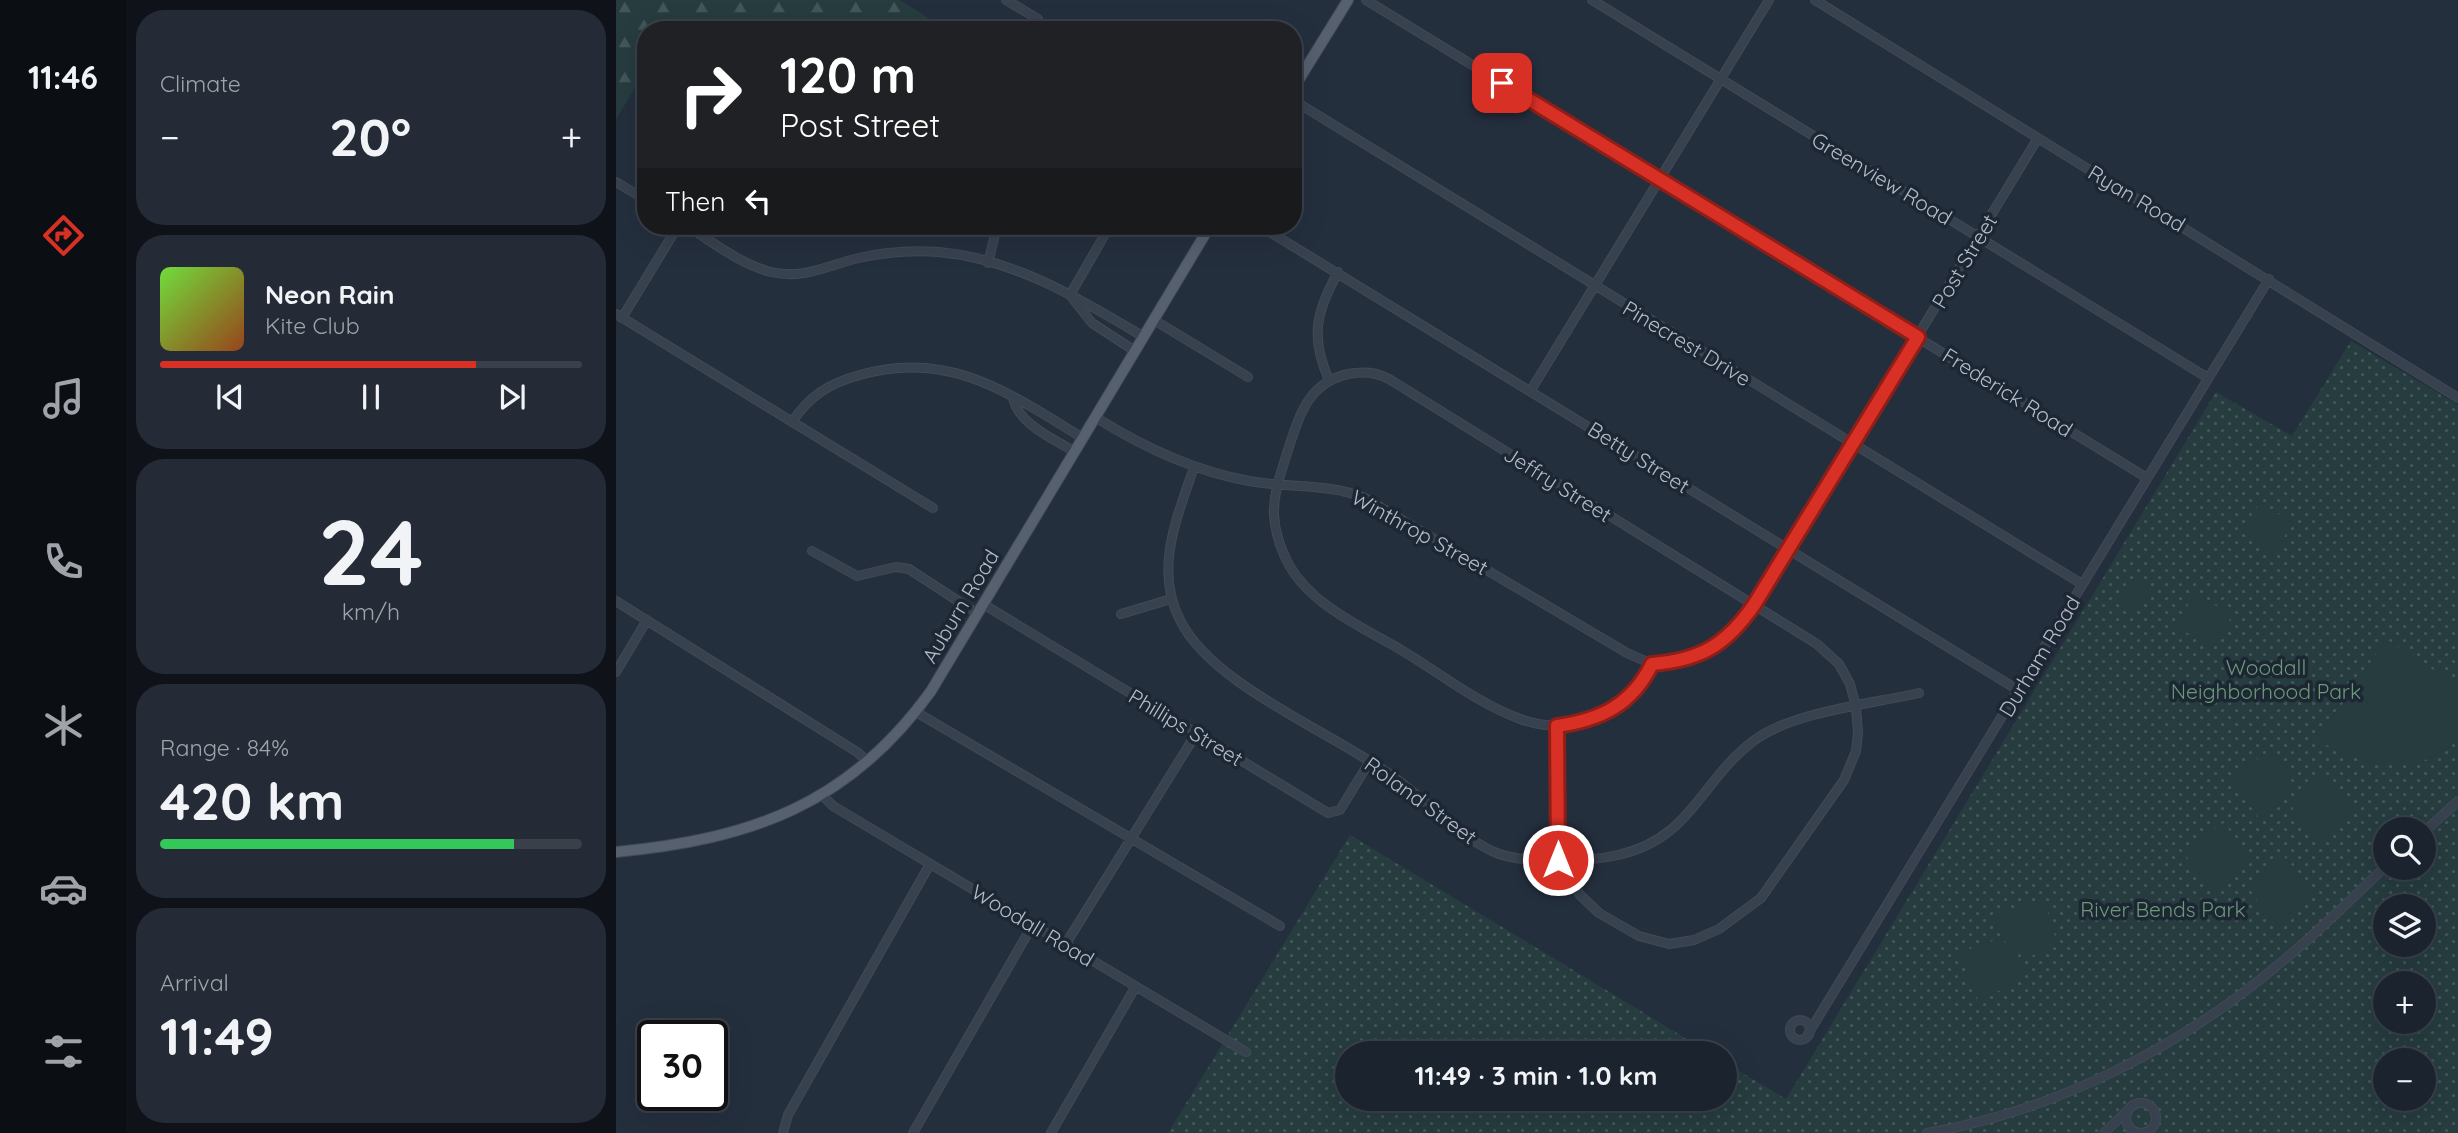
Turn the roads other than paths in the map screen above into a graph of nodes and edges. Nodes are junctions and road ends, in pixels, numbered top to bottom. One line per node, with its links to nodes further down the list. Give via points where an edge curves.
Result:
1 (1006, 0): 7 (street)
2 (1348, 0): 8 (main road)
3 (1366, 0): 12 (street, Frederick Road)
4 (1592, 0): 9 (street, Greenview Road)
5 (1769, 0): 9 (street)
6 (1815, 0): 11 (street, Ryan Road)
7 (1038, 19)
8 (1302, 74)
9 (1721, 79): 12 (street); 21 (street, Greenview Road)
10 (1302, 106): 25 (street, Pinecrest Drive)
11 (2038, 138): 21 (street, Post Street); 24 (street, Ryan Road)
12 (1660, 179): 25 (street); 30 (street, Frederick Road)
13 (616, 182): 14 (street)
14 (637, 195)
15 (672, 235): 27 (street)
16 (702, 235): 22 (street, via 751,264 785,275 890,253 942,253)
17 (995, 235): 22 (street)
18 (1205, 235): 28 (main road, Auburn Road)
19 (1275, 235): 23 (street, Betty Street)
20 (1104, 236): 26 (street)
21 (1979, 237): 30 (street, Post Street); 33 (street, Greenview Road)
22 (988, 263): 26 (street, via 1026,273)
23 (1338, 272): 34 (street, via 1320,305 1317,325 1319,351); 35 (street, Betty Street)
24 (2269, 279): 33 (street, Durham Road); 37 (street, Ryan Road)
25 (1595, 286): 35 (street); 41 (street, Pinecrest Drive)
26 (1070, 295): 29 (street); 31 (street, via 1092,323)
27 (619, 316): 39 (street)
28 (1154, 320): 29 (main road, Auburn Road); 32 (street)
29 (1144, 337): 31 (main road, Auburn Road)
30 (1918, 337): 41 (street, Post Street); 44 (street, Frederick Road)
31 (1135, 351): 38 (main road, Auburn Road)
32 (1248, 377)
33 (2208, 378): 44 (street, Durham Road)
34 (1329, 380): 45 (street, via 1303,408); 53 (street, Jeffry Street, via 1364,372 1389,379)
35 (1531, 390): 47 (street, Betty Street)
36 (1013, 398): 39 (street, via 955,370 890,368 828,386 810,399); 40 (street); 42 (street, via 1025,418)
37 (2458, 398)
38 (1095, 417): 40 (main road, Auburn Road); 43 (street, Winthrop Street, via 1148,448)
39 (792, 422): 46 (street)
40 (1083, 438): 42 (main road, Auburn Road)
41 (1853, 444): 47 (street, Post Street); 49 (street, Pinecrest Drive)
42 (1075, 452): 52 (main road, Auburn Road)
43 (1194, 467): 45 (street, Winthrop Street); 50 (street, Roland Street, via 1170,540 1167,571)
44 (2147, 478): 49 (street, Durham Road)
45 (1278, 485): 57 (street, Winthrop Street, via 1328,487 1365,498); 63 (street, via 1274,509 1278,539 1290,567 1315,597 1500,709 1524,720)
46 (933, 508)
47 (1788, 549): 53 (street, Post Street); 59 (street, Betty Street)
48 (812, 551): 54 (street, via 857,576 896,567 909,569)
49 (2082, 584): 59 (street, Durham Road)
50 (1171, 599): 55 (street); 66 (street, Roland Street, via 1188,636 1211,662)
51 (616, 601): 56 (street)
52 (984, 604): 54 (main road, Auburn Road); 64 (street, Phillips Street)
53 (1754, 605): 57 (street, Post Street, via 1720,644 1687,658); 61 (street, Jeffry Street, via 1832,657 1850,684)
54 (978, 614): 62 (main road, Auburn Road)
55 (1121, 614)
56 (648, 620): 58 (street); 65 (street)
57 (1652, 664): 63 (street, via 1618,707 1592,720)
58 (616, 672)
59 (2018, 690): 80 (street, Durham Road)
60 (1919, 693): 61 (street, Roland Street)
61 (1856, 707): 72 (street, Roland Street, via 1792,722 1752,741 1722,769 1688,817 1658,839 1618,856); 72 (street, via 1856,751 1844,780 1768,889 1719,929 1679,944 1639,936 1588,904)
62 (916, 712): 65 (main road, Auburn Road); 70 (street)
63 (1557, 726): 72 (street)
64 (1196, 734): 66 (street, Phillips Street, via 1328,813 1340,810); 70 (street)
65 (867, 761): 67 (main road, Auburn Road)
66 (1370, 761): 72 (street, Roland Street, via 1494,852)
67 (822, 795): 71 (main road, Auburn Road, via 718,838); 73 (street, Woodall Road)
68 (2458, 801): 69 (street)
69 (2436, 821)
70 (1132, 840): 76 (street); 77 (street)
71 (616, 852)
72 (1558, 860)
73 (930, 864): 75 (street, Woodall Road); 86 (street, via 788,1115)
74 (2373, 878): 89 (street, via 2279,964 2186,1031 2063,1093)
75 (1032, 926): 77 (street, Woodall Road); 87 (street)
76 (1280, 926)
77 (1065, 944): 78 (street, Woodall Road)
78 (1136, 986): 82 (street, Woodall Road); 88 (street)
79 (1801, 1020): 80 (street); 81 (street, via 1808,1025); 81 (street, via 1792,1023 1792,1035 1801,1039)
80 (1816, 1020): 81 (street, Durham Road)
81 (1808, 1034)
82 (1245, 1052)
83 (2129, 1110): 84 (street); 85 (street); 85 (street, via 2145,1103 2156,1118 2144,1132)
84 (2119, 1119): 85 (street); 90 (street)
85 (2128, 1124)
86 (783, 1133)
87 (913, 1133)
88 (1051, 1133)
89 (1927, 1133)
90 (2104, 1133)

